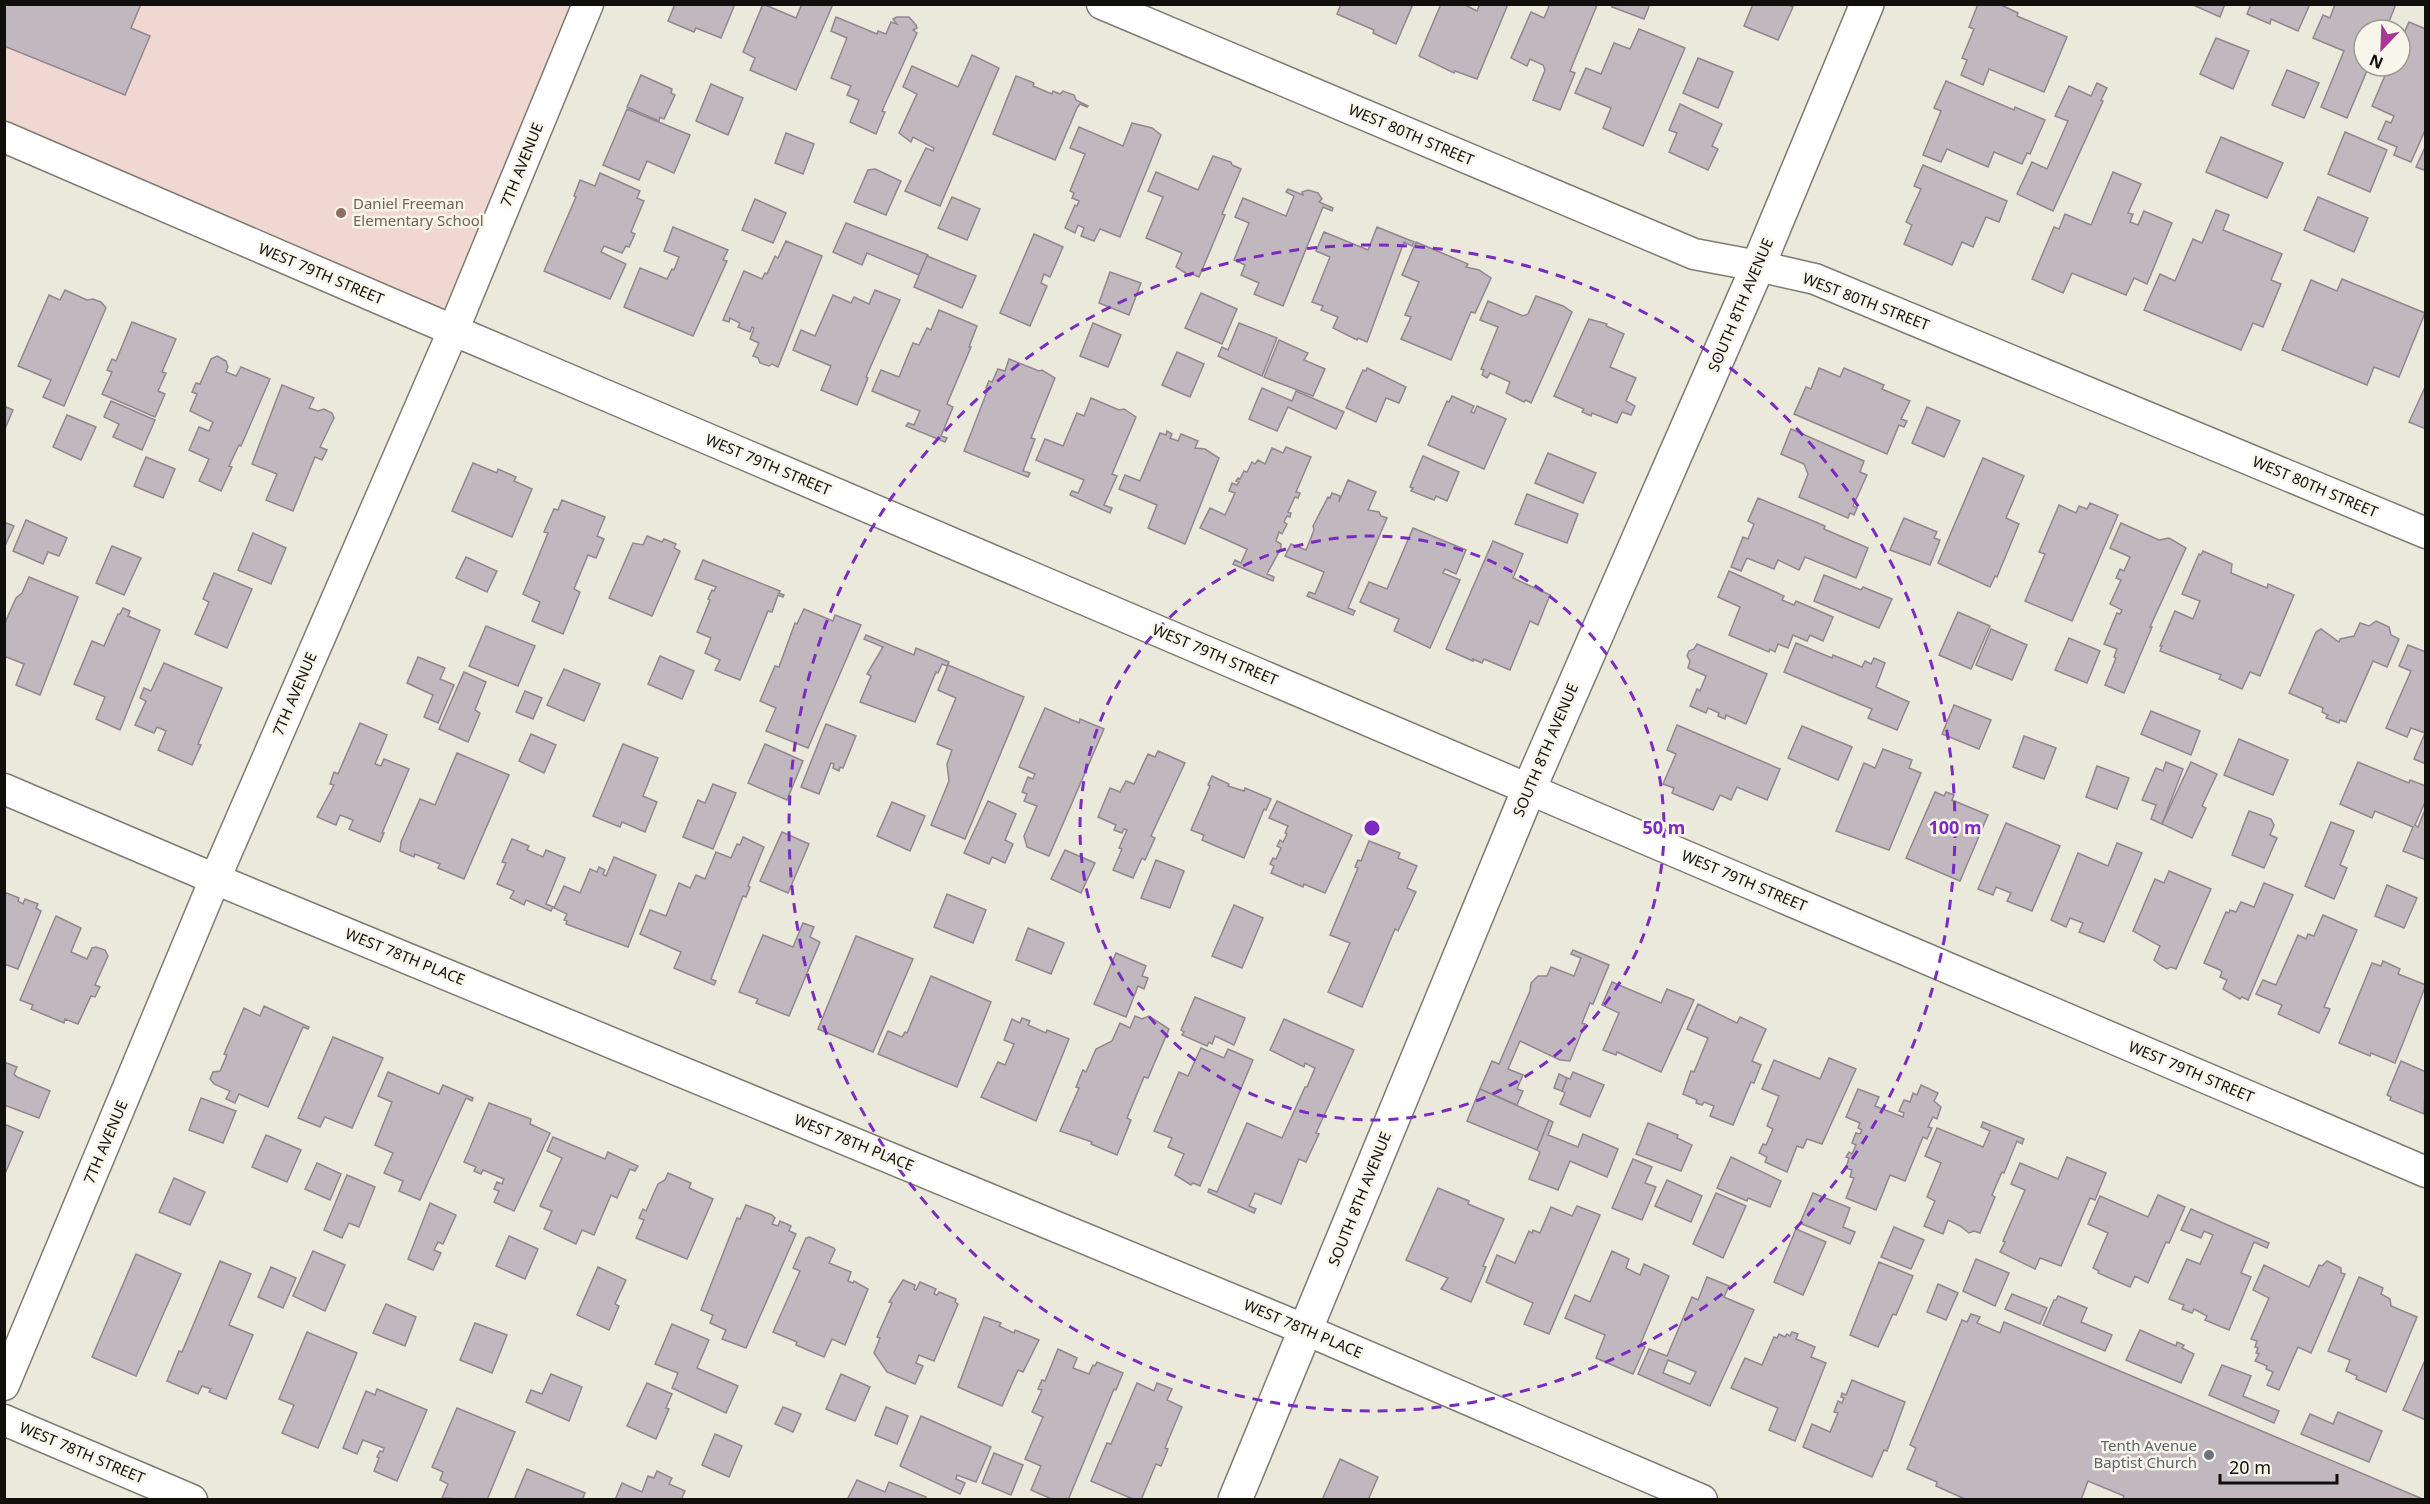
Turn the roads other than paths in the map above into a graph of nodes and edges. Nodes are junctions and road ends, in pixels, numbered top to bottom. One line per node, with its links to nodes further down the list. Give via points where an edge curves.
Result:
1 (588, 4): 6 (street, 7TH AVENUE)
2 (1102, 4): 5 (street, WEST 80TH STREET, via 1694,254)
3 (1867, 4): 5 (street, SOUTH 8TH AVENUE)
4 (4, 137): 6 (street, WEST 79TH STREET)
5 (1758, 266): 7 (street, WEST 80TH STREET, via 1815,279); 9 (street, SOUTH 8TH AVENUE)
6 (453, 331): 9 (street, WEST 79TH STREET); 10 (street, 7TH AVENUE)
7 (2426, 533)
8 (4, 789): 10 (street, WEST 78TH PLACE)
9 (1529, 789): 11 (street, WEST 79TH STREET); 12 (street, SOUTH 8TH AVENUE)
10 (215, 879): 12 (street, WEST 78TH PLACE); 13 (street, 7TH AVENUE)
11 (2426, 1172)
12 (1306, 1330): 16 (street, SOUTH 8TH AVENUE); 17 (street, WEST 78TH PLACE)
13 (4, 1385)
14 (4, 1420): 15 (street, WEST 78TH STREET)
15 (192, 1500)
16 (1234, 1500)
17 (1702, 1500)

